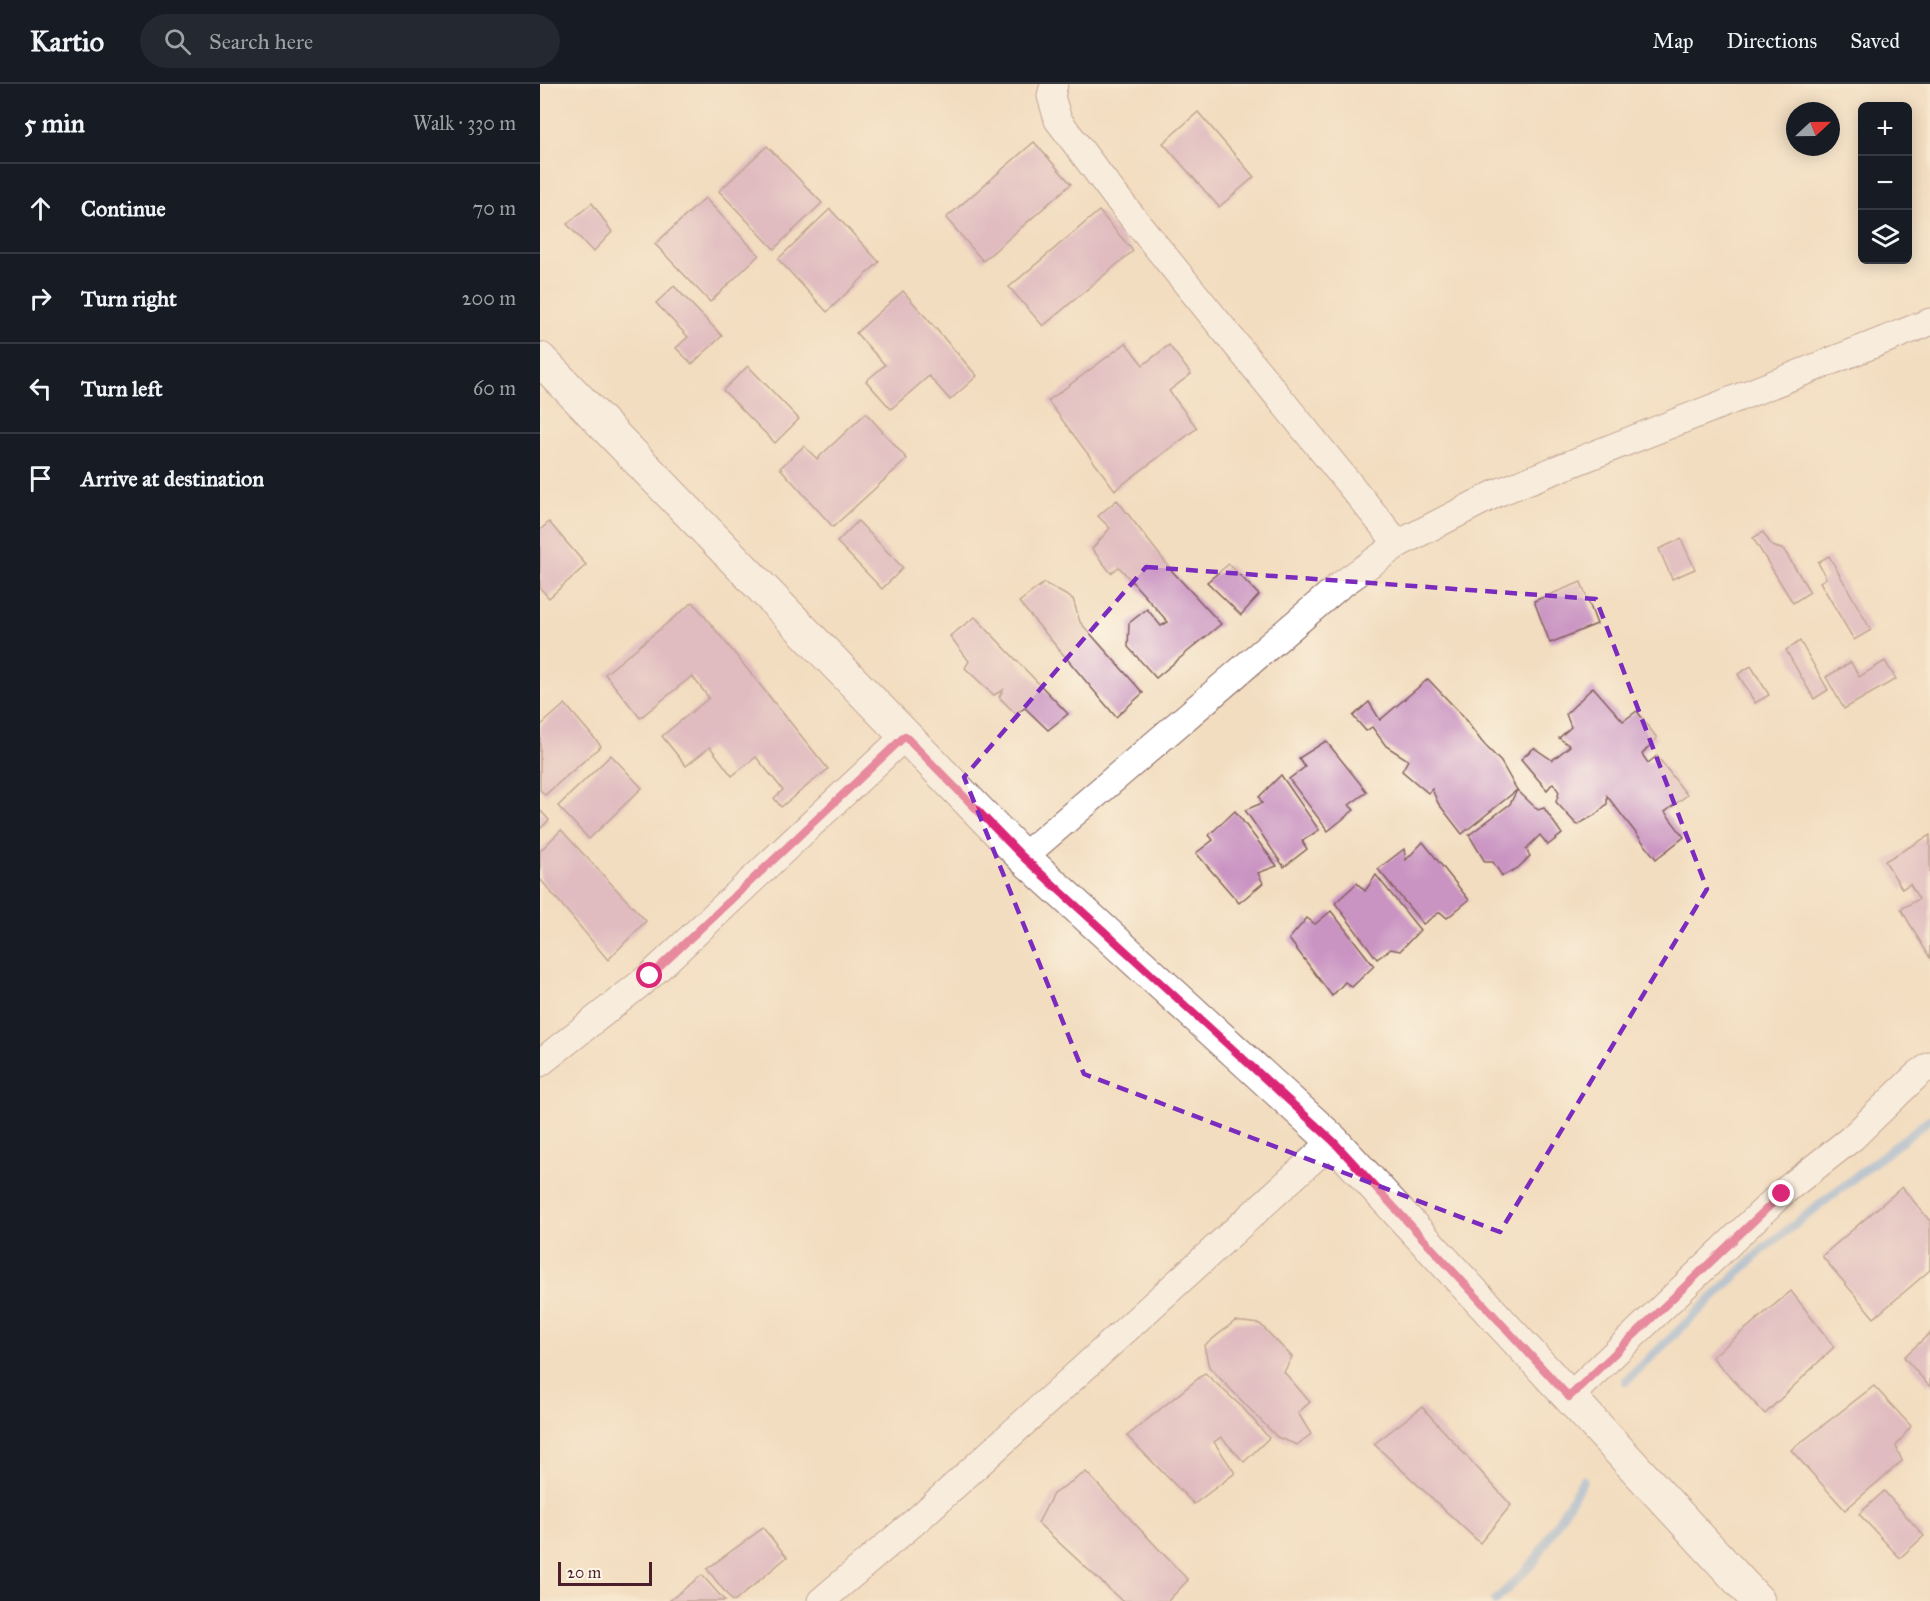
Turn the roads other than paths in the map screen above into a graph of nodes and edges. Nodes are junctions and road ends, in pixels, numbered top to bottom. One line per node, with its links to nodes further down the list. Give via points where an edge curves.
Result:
1 (1054, 84): 4 (street, via 1051,96 1058,120)
2 (1930, 322): 4 (street, via 1497,493)
3 (540, 359): 5 (main road)
4 (1398, 544): 6 (street, via 1338,587)
5 (905, 736): 6 (main road); 7 (street, via 650,976)
6 (1023, 857): 9 (main road)
7 (540, 1063)
8 (1930, 1066): 10 (street, via 1852,1138 1782,1194)
9 (1333, 1141): 10 (main road); 11 (street, via 918,1519)
10 (1569, 1397): 12 (main road)
11 (822, 1601)
12 (1758, 1601)

